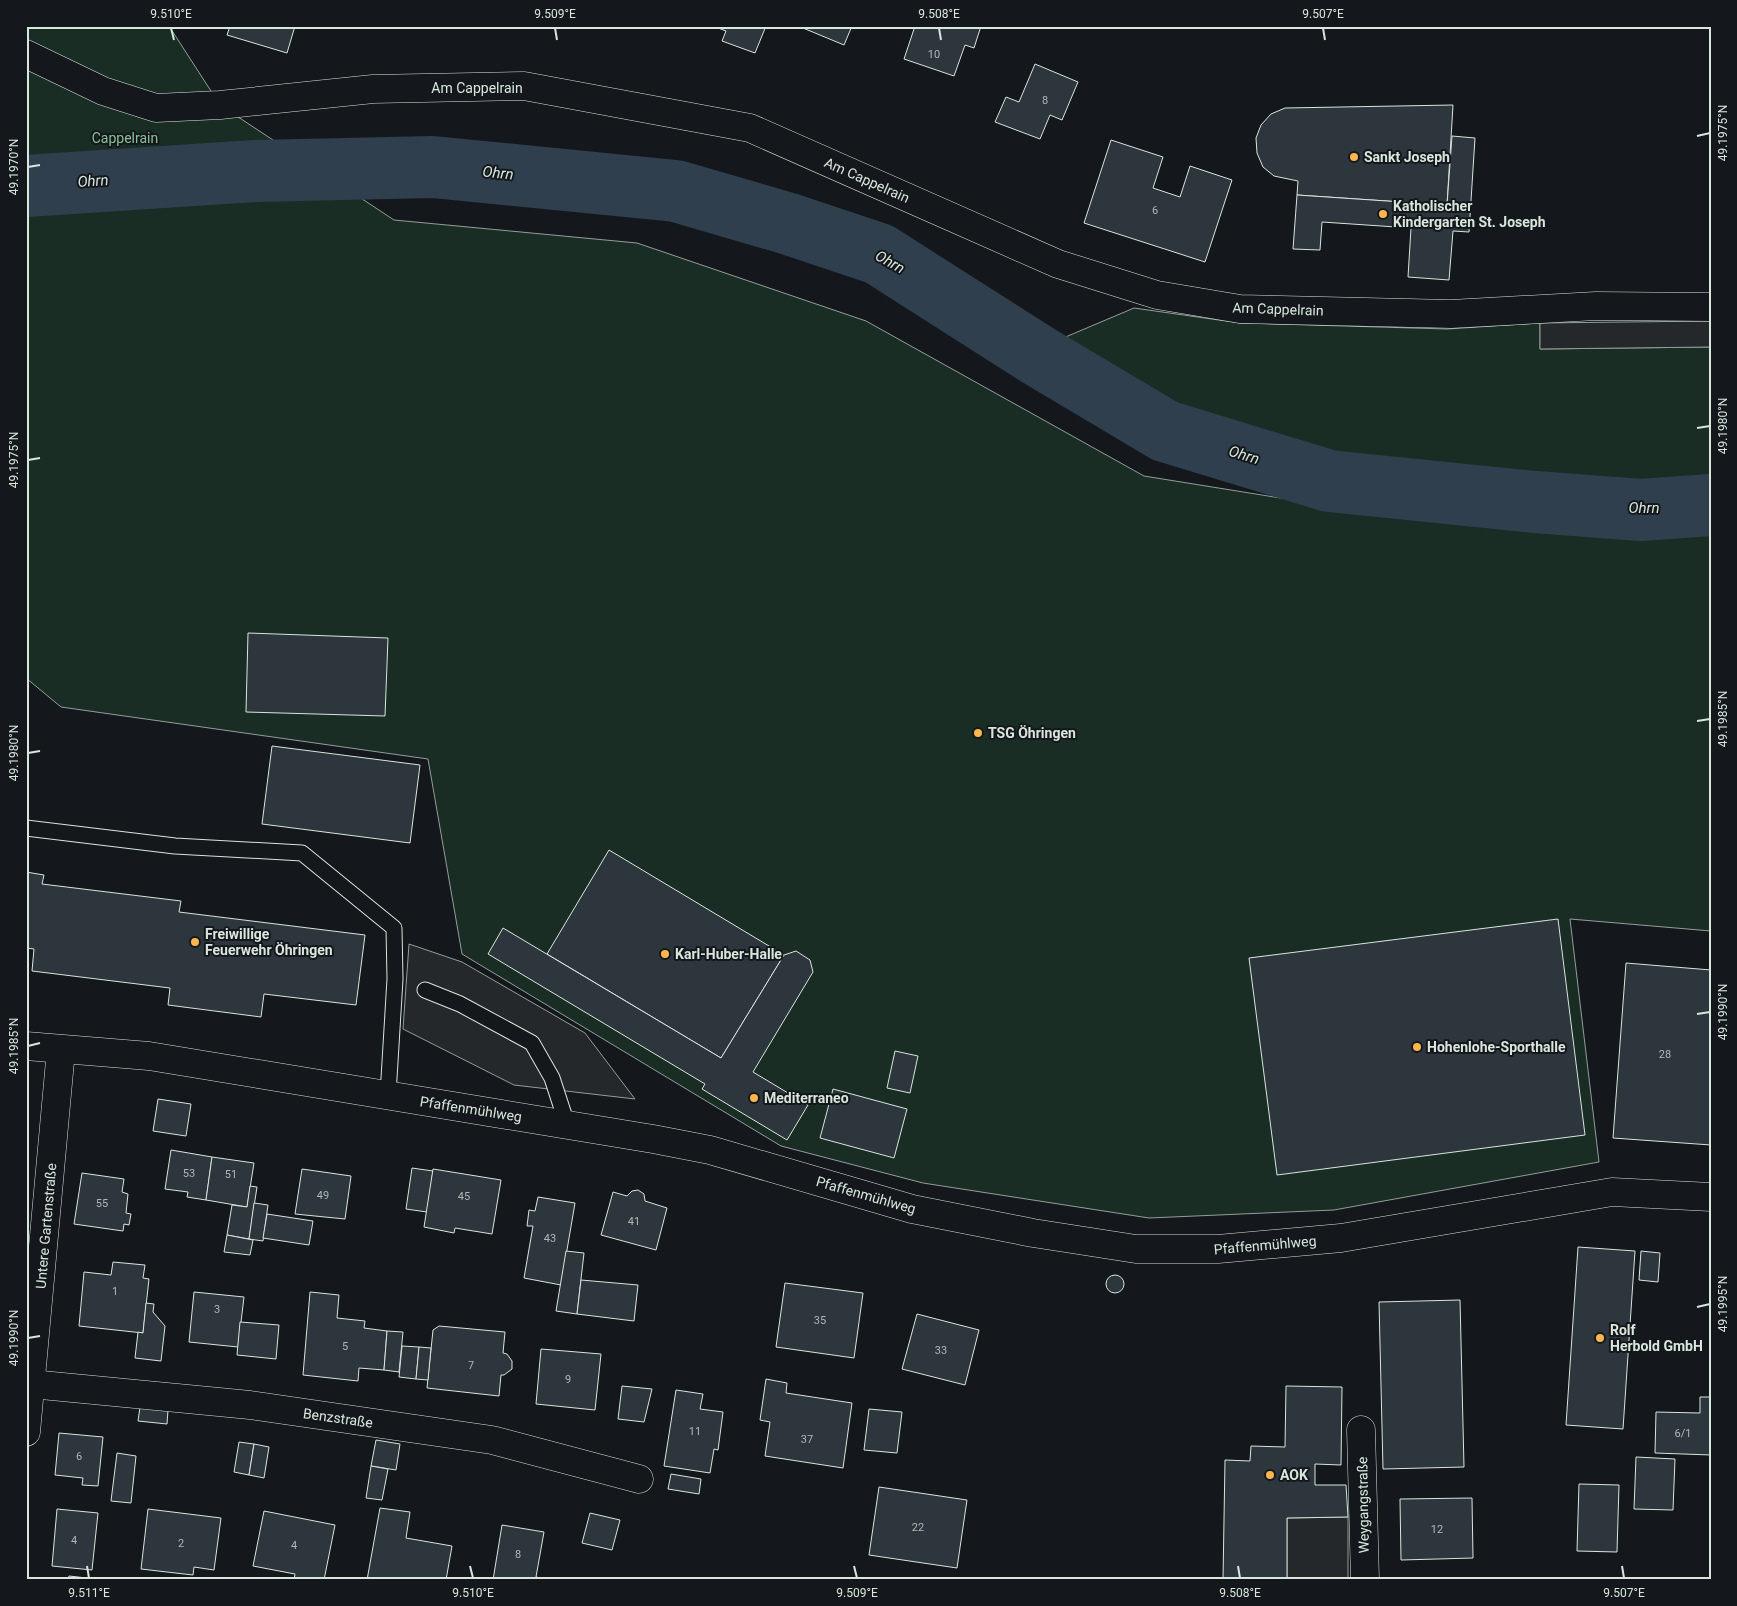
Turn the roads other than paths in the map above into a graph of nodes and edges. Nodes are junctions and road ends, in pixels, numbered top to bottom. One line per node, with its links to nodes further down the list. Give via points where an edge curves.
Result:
1 (26, 54): 2 (street, Am Cappelrain, via 103,91 156,108 220,105 373,89 524,86 750,128 1058,264 1157,295 1240,309 1451,314 1596,306)
2 (1711, 307)
3 (26, 828): 7 (lane, via 175,846 302,853 394,928 396,979)
4 (425, 990): 8 (lane, via 460,1004 532,1043 552,1078)
5 (26, 1046): 6 (street, Pfaffenmühlweg)
6 (61, 1050): 7 (street, Pfaffenmühlweg, via 149,1056); 10 (street, Untere Gartenstraße)
7 (388, 1095): 8 (street, Pfaffenmühlweg)
8 (567, 1124): 9 (street, Pfaffenmühlweg, via 710,1150 912,1209 1136,1249 1218,1249 1341,1238 1612,1192)
9 (1711, 1197)
10 (31, 1384): 12 (street, Untere Gartenstraße); 13 (street, Benzstraße, via 250,1405 492,1440)
11 (1361, 1430): 14 (street, Weygangstraße)
12 (26, 1432)
13 (639, 1479)
14 (1365, 1580)

